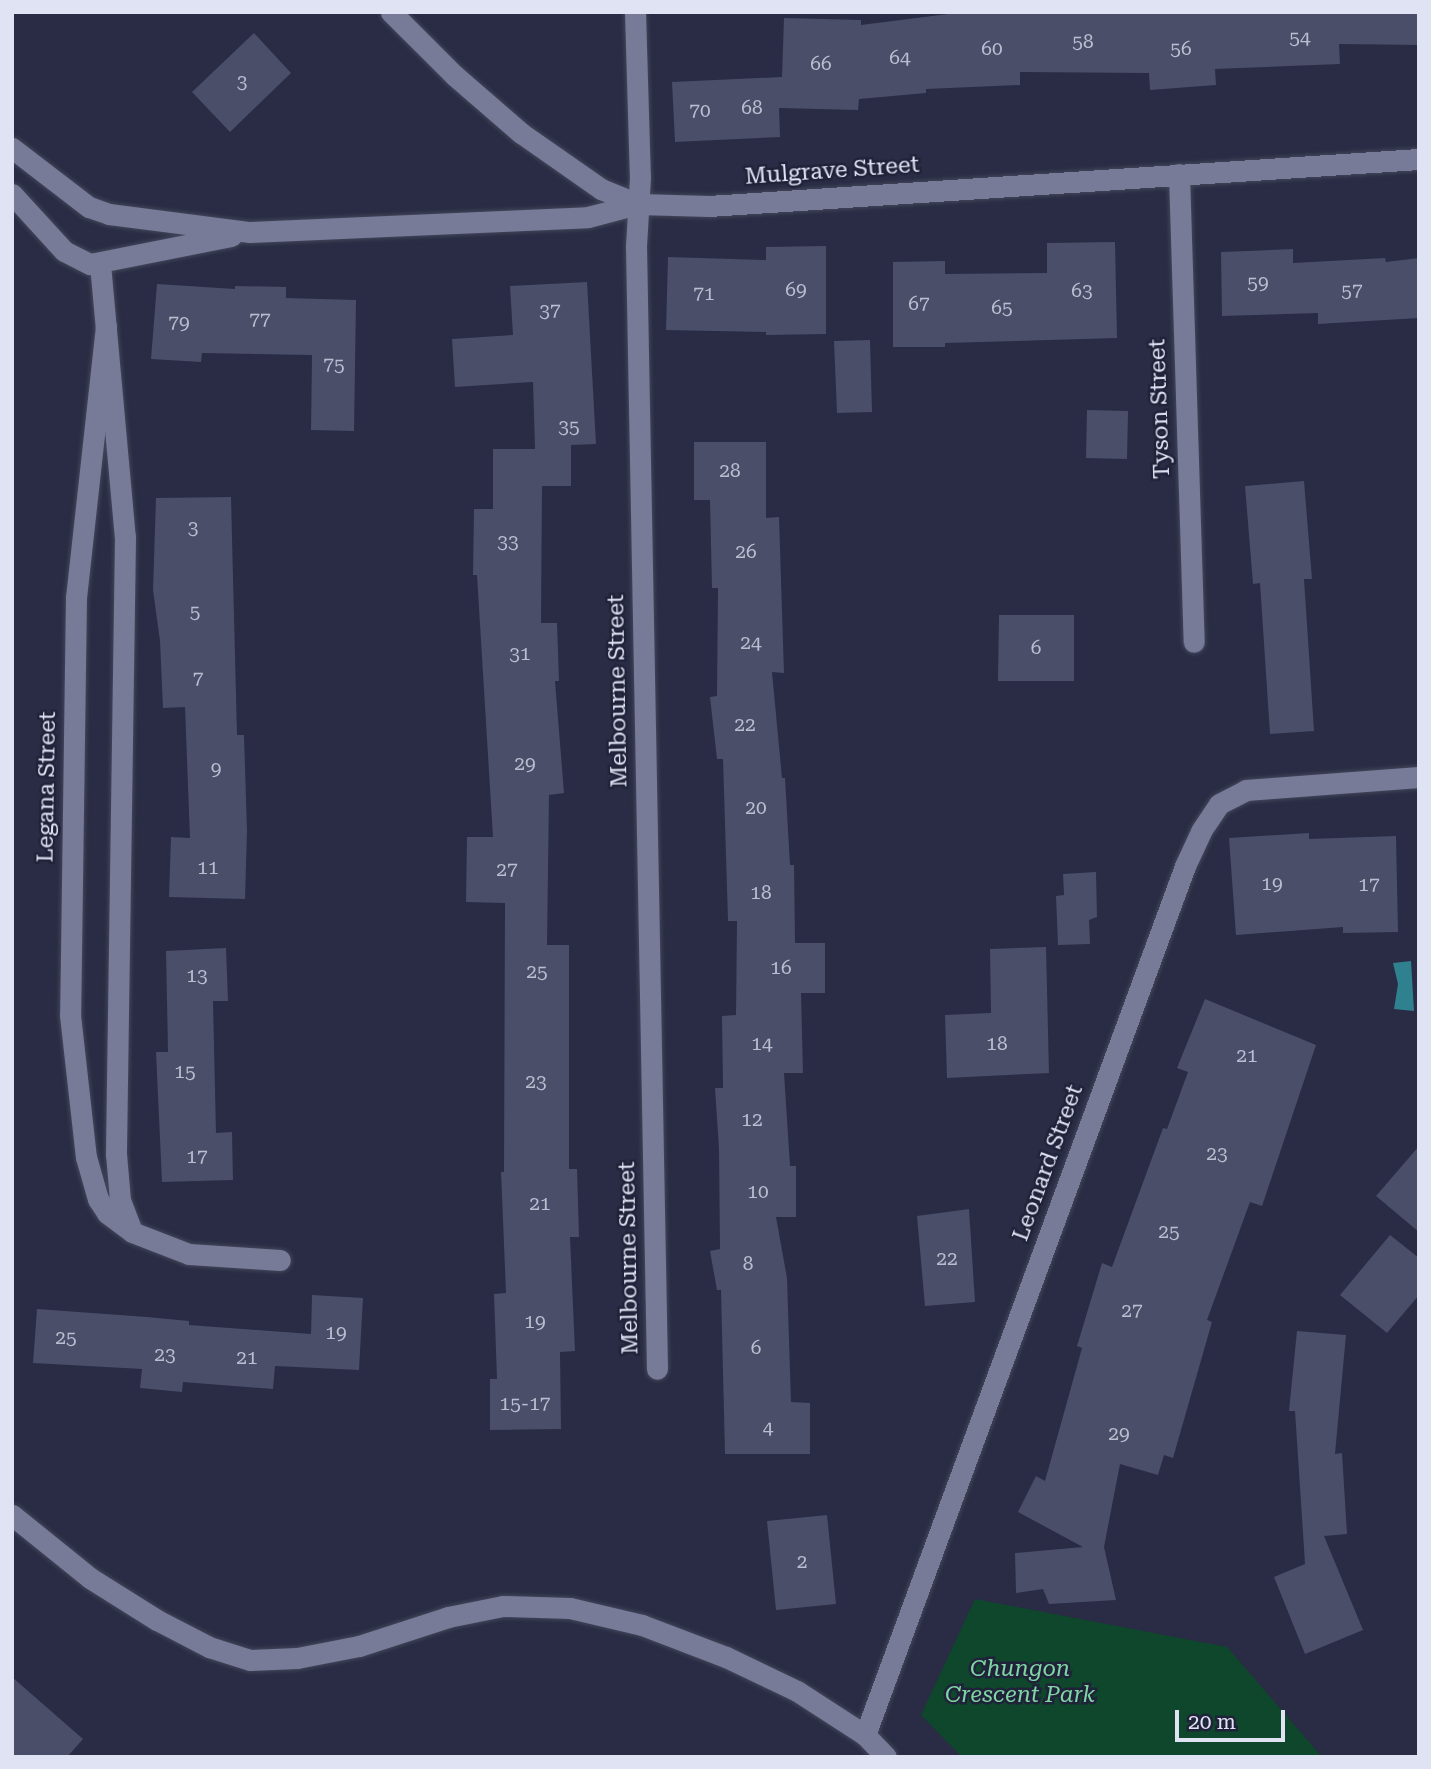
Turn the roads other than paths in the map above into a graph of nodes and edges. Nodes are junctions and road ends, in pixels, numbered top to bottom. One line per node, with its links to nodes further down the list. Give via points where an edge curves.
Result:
1 (391, 12): 7 (street, via 510,125 582,177)
2 (635, 12): 7 (street, Melbourne Street)
3 (12, 148): 8 (street, Mulgrave Street, via 89,207 109,214)
4 (1419, 159): 5 (street, Mulgrave Street)
5 (1179, 174): 7 (street, Mulgrave Street, via 709,206); 11 (street, Tyson Street)
6 (12, 194): 9 (street, via 73,257)
7 (638, 204): 8 (street, Mulgrave Street, via 587,217); 15 (street, Melbourne Street)
8 (250, 232): 9 (street, Mulgrave Street)
9 (100, 264): 10 (street, Legana Street)
10 (106, 326): 13 (street, Legana Street, via 125,537 116,1154 120,1200); 13 (street, Legana Street, via 76,596 70,1015 79,1112 92,1181 107,1213)
11 (1194, 642)
12 (1419, 777): 17 (street, Leonard Street, via 1246,790 1219,804 1201,831)
13 (132, 1232): 14 (street, Legana Street, via 189,1255)
14 (280, 1260)
15 (657, 1369)
16 (12, 1515): 17 (street, via 90,1578 157,1620 209,1647 250,1660 297,1658 359,1646 448,1617 503,1605 570,1608 642,1625 726,1657 797,1691)
17 (865, 1735): 18 (street)
18 (886, 1757)

